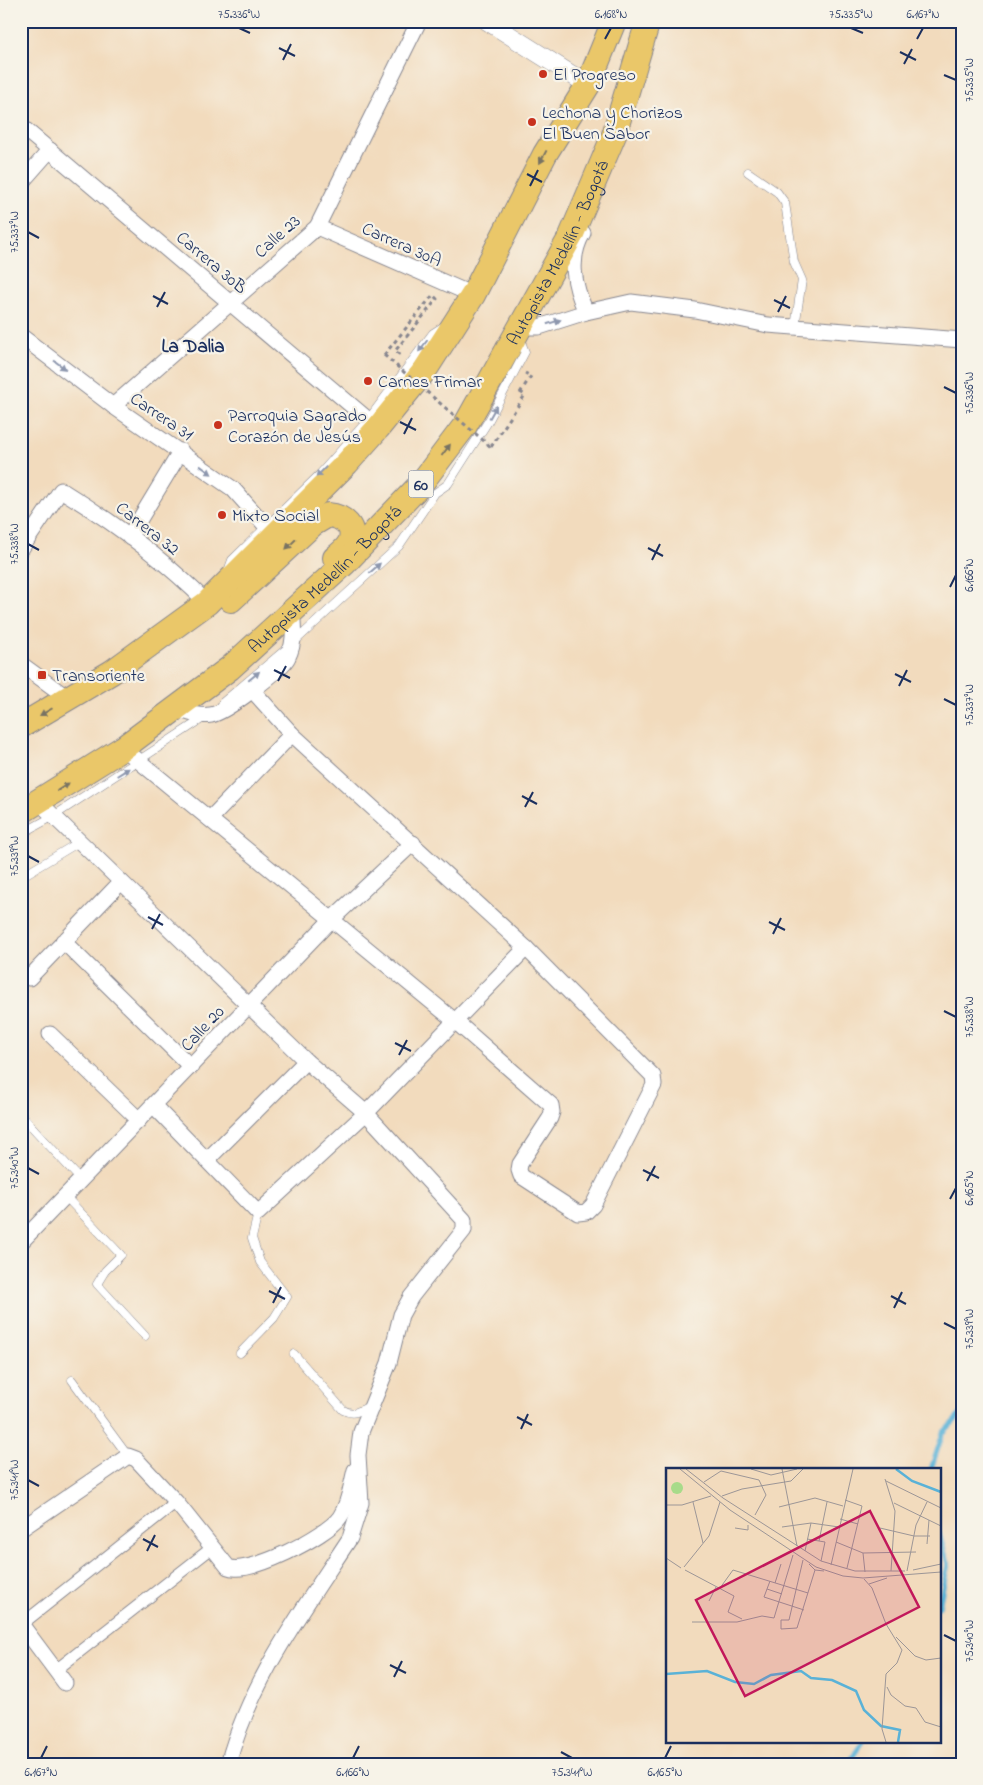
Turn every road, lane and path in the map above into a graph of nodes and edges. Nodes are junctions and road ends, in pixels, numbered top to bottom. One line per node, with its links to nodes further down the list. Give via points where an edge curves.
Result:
1 (419, 21): 11 (street, Calle 23)
2 (487, 21): 5 (street)
3 (614, 21): 5 (highway)
4 (648, 21): 7 (highway, Autopista Medellín - Bogotá / 60)
5 (588, 85): 12 (highway, one-way to 12, via 545,154)
6 (21, 126): 8 (street, Carrera 30B)
7 (614, 135): 14 (street, via 614,154 608,177 579,240 573,262 576,290); 16 (highway, Autopista Medellín - Bogotá / 60, via 571,236)
8 (50, 150): 10 (street); 13 (street, Carrera 30B)
9 (748, 172): 15 (lane, via 777,192 785,203 794,262 802,280)
10 (21, 184)
11 (317, 227): 12 (street, Carrera 30A); 13 (street, Calle 23)
12 (473, 295): 24 (highway, one-way to 24, via 425,370)
13 (231, 302): 23 (street, Calle 23); 24 (street, Carrera 30B)
14 (586, 312): 15 (street, via 631,302); 16 (street, one-way to 14)
15 (795, 327): 18 (street)
16 (520, 331): 30 (highway, Autopista Medellín - Bogotá / 60, one-way to 16, via 344,564 420,485 466,424); 32 (lane, one-way to 16, via 399,546 435,493 448,484 489,420 525,352)
17 (21, 336): 23 (street, Carrera 31, one-way to 23)
18 (962, 340)
19 (402, 356): 22 (path, bridge, via 395,351 437,298 433,295 384,355 491,447 525,395)
20 (531, 376): 22 (path)
21 (514, 389): 22 (path)
22 (520, 392)
23 (113, 406): 25 (street, Carrera 31)
24 (373, 424): 26 (highway, one-way to 26)
25 (181, 451): 26 (street, Carrera 31, one-way to 26, via 233,489); 27 (street)
26 (270, 530): 29 (highway)
27 (130, 537): 28 (street, Carrera 32, via 61,490); 29 (street, Carrera 32, via 189,584)
28 (24, 538)
29 (215, 595): 31 (highway)
30 (292, 612): 32 (street, via 295,632); 34 (highway, Autopista Medellín - Bogotá / 60, via 230,668)
31 (185, 619): 34 (highway, one-way to 31, via 229,653 349,544 352,533 349,524 336,515 319,519 219,610); 36 (highway)
32 (292, 644): 35 (street, via 288,658); 38 (lane, one-way to 32)
33 (21, 664): 36 (street)
34 (206, 685): 37 (highway, Autopista Medellín - Bogotá / 60)
35 (252, 691): 38 (street, via 214,715); 40 (street)
36 (69, 699): 39 (highway, one-way to 39)
37 (177, 709): 38 (street, via 194,715); 41 (highway, Autopista Medellín - Bogotá / 60)
38 (208, 715): 41 (lane, one-way to 38)
39 (21, 726)
40 (292, 734): 43 (street); 46 (street)
41 (130, 755): 42 (highway, Autopista Medellín - Bogotá / 60, one-way to 41); 43 (street)
42 (38, 810): 44 (lane); 45 (street)
43 (210, 819): 49 (street)
44 (21, 834)
45 (79, 842): 47 (lane); 48 (street)
46 (413, 843): 49 (street, Calle 20); 51 (street)
47 (21, 877)
48 (121, 882): 50 (street); 53 (street)
49 (332, 919): 53 (street, Calle 20); 54 (street)
50 (63, 941): 52 (street); 57 (street)
51 (526, 948): 54 (street); 54 (street, via 655,1081 593,1205 586,1212 578,1214 521,1176 520,1164 550,1118 550,1105)
52 (29, 978)
53 (249, 1006): 56 (street); 57 (street, Calle 20)
54 (455, 1021): 59 (street)
55 (50, 1034): 61 (street)
56 (306, 1061): 59 (street); 62 (street)
57 (191, 1067): 58 (street, Calle 20)
58 (154, 1106): 61 (street, Calle 20); 62 (street)
59 (366, 1113): 65 (street); 71 (street, via 466,1224 405,1306 389,1363)
60 (21, 1115): 63 (lane)
61 (139, 1120): 63 (street, Calle 20)
62 (206, 1160): 65 (street)
63 (81, 1180): 64 (street, Calle 20)
64 (65, 1196): 66 (street, Calle 20); 67 (lane, via 121,1255 97,1284)
65 (258, 1213): 68 (lane, via 252,1238 260,1262 286,1297 274,1318)
66 (21, 1242)
67 (145, 1336)
68 (240, 1353)
69 (294, 1354): 71 (lane, via 342,1410 356,1413)
70 (72, 1380): 73 (lane)
71 (371, 1405): 72 (street, via 361,1432)
72 (358, 1455): 76 (street, via 340,1517 312,1539 241,1570 228,1567); 80 (street, via 361,1503 350,1538 271,1659 244,1713)
73 (128, 1456): 74 (street, via 136,1460); 75 (street)
74 (176, 1502): 76 (street); 77 (street)
75 (21, 1529)
76 (213, 1547): 78 (street)
77 (21, 1624): 78 (street)
78 (56, 1670): 79 (street)
79 (65, 1683)
80 (228, 1764)

